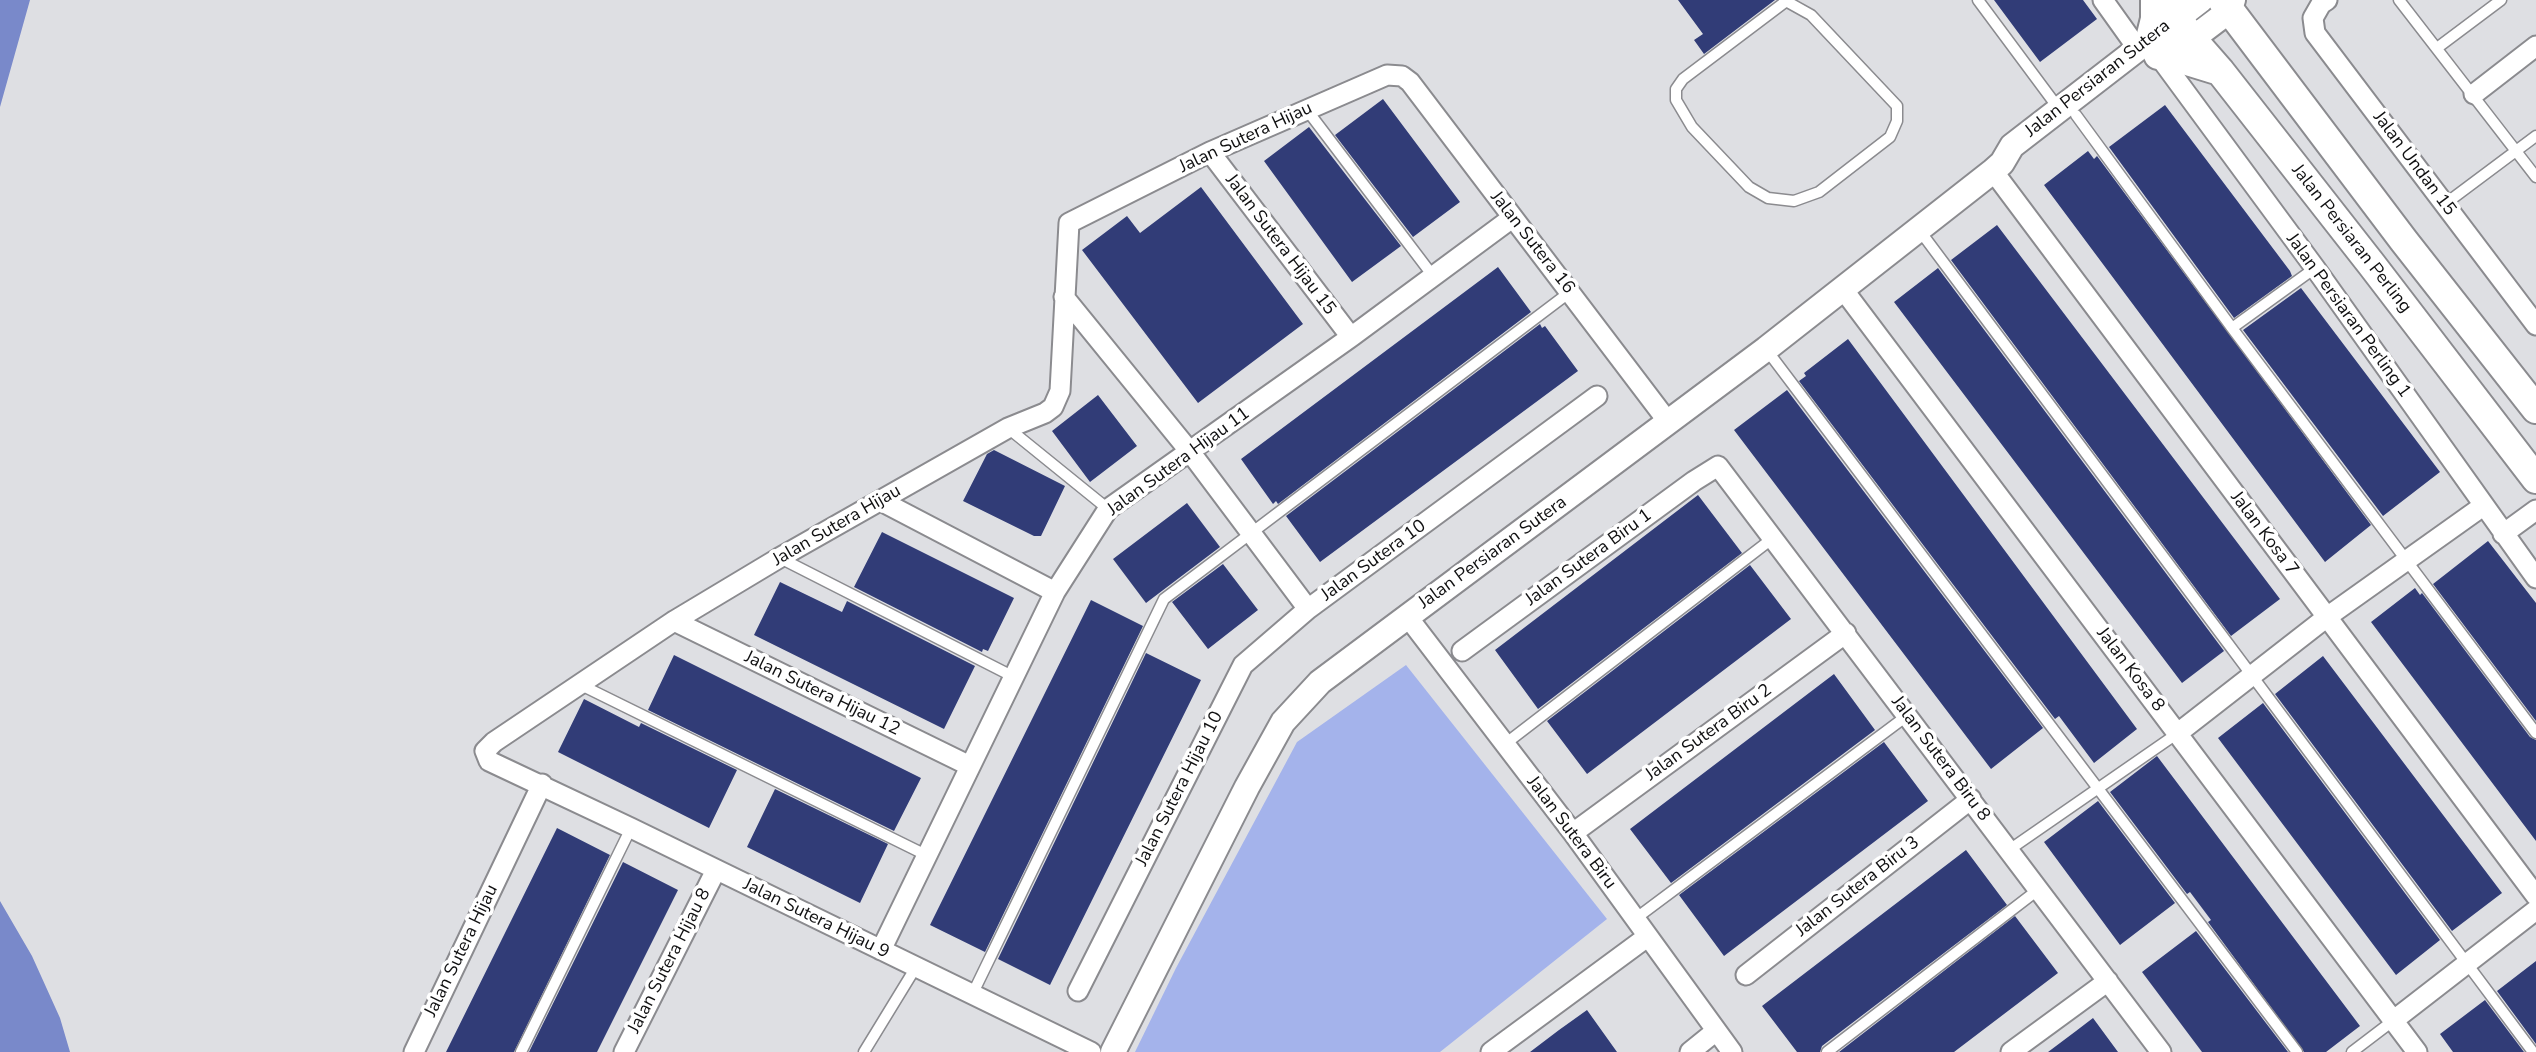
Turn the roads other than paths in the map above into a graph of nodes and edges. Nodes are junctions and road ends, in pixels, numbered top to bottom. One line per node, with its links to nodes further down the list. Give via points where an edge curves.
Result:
1 (1978, 0): 18 (lane)
2 (2104, 0): 12 (street, Jalan Persiaran Perling 1)
3 (2155, 0): 12 (main road)
4 (2201, 0): 10 (street, Jalan Persiaran Sutera)
5 (2327, 0): 24 (street, Jalan Undan 15, via 2313,18 2315,33)
6 (2399, 0): 13 (lane)
7 (2501, 0): 13 (lane)
8 (1784, 1): 8 (lane, via 1811,15 1897,106 1890,137 1819,192 1794,201 1768,198 1749,187 1692,127 1676,100 1683,79)
9 (2234, 3): 10 (street, Jalan Persiaran Sutera); 37 (main road, via 2248,14 2250,38)
10 (2178, 19): 12 (street, Jalan Persiaran Sutera); 14 (main road, Jalan Persiaran Perling)
11 (2536, 46): 16 (street)
12 (2148, 48): 14 (main road); 18 (street, Jalan Persiaran Sutera); 27 (street, Jalan Persiaran Perling 1)
13 (2437, 48): 16 (lane)
14 (2220, 71): 42 (main road, Jalan Persiaran Perling)
15 (1387, 75): 17 (street, Jalan Sutera Hijau); 25 (street, Jalan Sutera 16, via 1410,82)
16 (2474, 94): 20 (lane)
17 (1307, 110): 21 (street, Jalan Sutera Hijau); 28 (lane)
18 (2068, 112): 22 (street, Jalan Persiaran Sutera, via 2019,158); 33 (lane)
19 (2536, 136): 20 (lane)
20 (2516, 151): 23 (lane); 24 (lane)
21 (1210, 152): 31 (street, Jalan Sutera Hijau, via 1069,223); 34 (street, Jalan Sutera Hijau 15)
22 (1997, 167): 26 (street, Jalan Persiaran Sutera); 56 (street, Jalan Kosa 7)
23 (2536, 177)
24 (2445, 204): 32 (street, Jalan Undan 15)
25 (1512, 218): 28 (street, Jalan Sutera Hijau 11); 30 (street, Jalan Sutera 16)
26 (1919, 229): 29 (street, Jalan Persiaran Sutera); 60 (lane)
27 (2315, 268): 33 (lane); 44 (street, Jalan Persiaran Perling 1)
28 (1433, 276): 34 (street, Jalan Sutera Hijau 11)
29 (1842, 288): 35 (street, Jalan Persiaran Sutera); 64 (street, Jalan Kosa 8)
30 (1570, 292): 38 (street, Jalan Sutera 16); 47 (lane)
31 (1064, 298): 39 (street, Jalan Sutera Hijau, via 1058,400 1045,413); 40 (street, Jalan Sutera 10)
32 (2536, 325)
33 (2232, 328): 51 (lane)
34 (1351, 337): 40 (street, Jalan Sutera Hijau 11)
35 (1766, 349): 38 (street, Jalan Persiaran Sutera); 69 (lane)
36 (1597, 396): 54 (street, Jalan Sutera 10)
37 (2536, 409)
38 (1669, 424): 55 (street, Jalan Persiaran Sutera)
39 (1008, 428): 43 (street, Jalan Sutera Hijau); 45 (lane)
40 (1191, 453): 45 (street, Jalan Sutera Hijau 11); 47 (street, Jalan Sutera 10)
41 (1718, 466): 49 (street, Jalan Sutera Biru 8); 59 (street, Jalan Sutera Biru 1)
42 (2536, 479)
43 (881, 501): 50 (street, Jalan Sutera Hijau); 53 (street)
44 (2483, 506): 48 (street, Jalan Persiaran Perling 1); 51 (street)
45 (1108, 509): 53 (street, Jalan Sutera Hijau 11)
46 (2536, 510): 48 (street)
47 (1252, 532): 54 (street, Jalan Sutera 10); 87 (lane, via 1164,599)
48 (2503, 534): 52 (street, Jalan Persiaran Perling 1)
49 (1773, 537): 58 (street, Jalan Sutera Biru 8); 66 (lane)
50 (779, 558): 57 (street, Jalan Sutera Hijau); 61 (lane)
51 (2404, 561): 56 (street); 65 (lane)
52 (2536, 579)
53 (1055, 592): 61 (street, Jalan Sutera Hijau 11)
54 (1308, 609): 86 (street, Jalan Sutera Hijau 10, via 1243,665)
55 (1407, 616): 66 (street, Jalan Sutera Biru); 95 (street, Jalan Persiaran Sutera, via 1320,682 1283,722)
56 (2327, 617): 60 (street); 77 (street, Jalan Kosa 7)
57 (674, 621): 62 (street, Jalan Sutera Hijau); 67 (street, Jalan Sutera Hijau 12)
58 (1846, 633): 63 (street, Jalan Sutera Biru 8); 72 (street, Jalan Sutera Biru 2)
59 (1462, 651)
60 (2252, 676): 64 (street); 82 (lane)
61 (1014, 677): 67 (street, Jalan Sutera Hijau 11)
62 (581, 685): 68 (street, Jalan Sutera Hijau, via 485,751 489,761); 74 (lane)
63 (1908, 715): 70 (street, Jalan Sutera Biru 8); 79 (lane)
64 (2178, 733): 69 (lane); 88 (street, Jalan Kosa 8)
65 (2536, 733)
66 (1504, 744): 72 (street, Jalan Sutera Biru)
67 (970, 766): 74 (street, Jalan Sutera Hijau 11)
68 (542, 785): 71 (street, Jalan Sutera Hijau 9); 90 (street, Jalan Sutera Hijau)
69 (2096, 789): 73 (lane); 102 (lane)
70 (1971, 799): 73 (street, Jalan Sutera Biru 8); 84 (street, Jalan Sutera Biru 3)
71 (631, 828): 75 (street, Jalan Sutera Hijau 9); 91 (lane)
72 (1573, 833): 79 (street, Jalan Sutera Biru)
73 (2009, 850): 76 (street, Jalan Sutera Biru 8)
74 (928, 857): 81 (street, Jalan Sutera Hijau 11)
75 (716, 870): 81 (street, Jalan Sutera Hijau 9); 92 (street, Jalan Sutera Hijau 8)
76 (2039, 889): 85 (street, Jalan Sutera Biru 8); 99 (lane)
77 (2536, 896)
78 (2536, 910): 82 (street)
79 (1635, 920): 80 (street, Jalan Sutera Biru)
80 (1647, 937): 89 (street, Jalan Sutera Biru); 96 (street)
81 (881, 950): 83 (street, Jalan Sutera Hijau 9)
82 (2465, 964): 88 (street); 105 (lane)
83 (916, 967): 87 (street, Jalan Sutera Hijau 9); 93 (lane)
84 (1746, 975)
85 (2108, 981): 100 (street); 101 (street, Jalan Sutera Biru 8)
86 (1078, 990)
87 (972, 995): 94 (street, Jalan Sutera Hijau 9)
88 (2395, 1020): 103 (lane); 104 (street, Jalan Kosa 8)
89 (1716, 1031): 97 (street); 98 (street, Jalan Sutera Biru)
90 (414, 1052)
91 (522, 1052)
92 (624, 1052)
93 (864, 1052)
94 (1091, 1052)
95 (1113, 1052)
96 (1490, 1052)
97 (1690, 1052)
98 (1732, 1052)
99 (1827, 1052)
100 (2011, 1052)
101 (2161, 1052)
102 (2297, 1052)
103 (2352, 1052)
104 (2417, 1052)
105 (2533, 1052)

